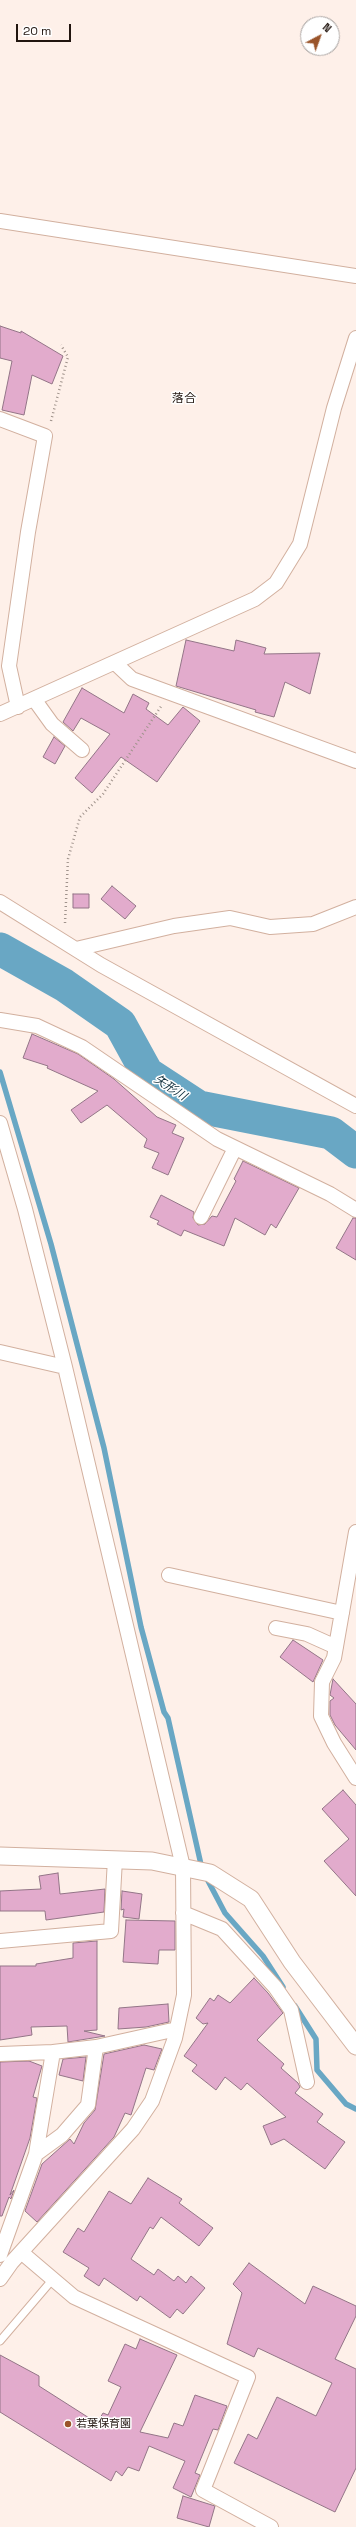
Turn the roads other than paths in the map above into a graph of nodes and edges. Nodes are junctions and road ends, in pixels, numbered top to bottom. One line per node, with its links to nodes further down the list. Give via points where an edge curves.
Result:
1 (0, 221): 2 (street)
2 (356, 276)
3 (356, 338): 5 (street, via 334,408 300,544 276,583 255,599)
4 (0, 419): 7 (street, via 45,436 9,666)
5 (115, 663): 6 (street); 10 (street, via 132,679)
6 (34, 699): 7 (street); 9 (street, via 52,724)
7 (18, 707): 8 (street)
8 (0, 714)
9 (82, 750)
10 (356, 761)
11 (0, 902): 13 (street)
12 (356, 907): 13 (street, via 313,924 270,927 230,918)
13 (72, 946): 15 (street)
14 (0, 1020): 17 (street, via 37,1026 82,1047 217,1140)
15 (356, 1106)
16 (0, 1123): 21 (street, via 25,1209)
17 (235, 1148): 18 (street, via 330,1194); 19 (street)
18 (356, 1210)
19 (201, 1217)
20 (0, 1352): 21 (street)
21 (65, 1367): 30 (street)
22 (356, 1532): 24 (street)
23 (169, 1575): 24 (street)
24 (342, 1613): 26 (street)
25 (276, 1628): 26 (street, via 307,1634)
26 (336, 1647): 27 (street, via 334,1658 322,1682 321,1716)
27 (356, 1778)
28 (0, 1856): 29 (street)
29 (115, 1860): 30 (street, via 152,1861); 32 (street, via 111,1931)
30 (183, 1867): 31 (street); 34 (street, via 210,1873 252,1899 292,1962)
31 (183, 1913): 33 (street, via 184,1996); 38 (street, via 222,1929 275,1987 291,2010)
32 (0, 1941)
33 (177, 2029): 35 (street); 40 (street, via 152,2101 133,2129)
34 (356, 2046)
35 (96, 2047): 36 (street); 39 (street, via 88,2105 62,2135)
36 (53, 2052): 37 (street); 39 (street)
37 (0, 2054)
38 (307, 2082)
39 (36, 2154): 40 (street)
40 (8, 2257): 41 (street); 42 (street)
41 (0, 2279)
42 (53, 2279): 43 (lane); 44 (street, via 74,2297 248,2377 203,2490)
43 (0, 2341)
44 (254, 2522): 45 (street)
45 (271, 2527)

